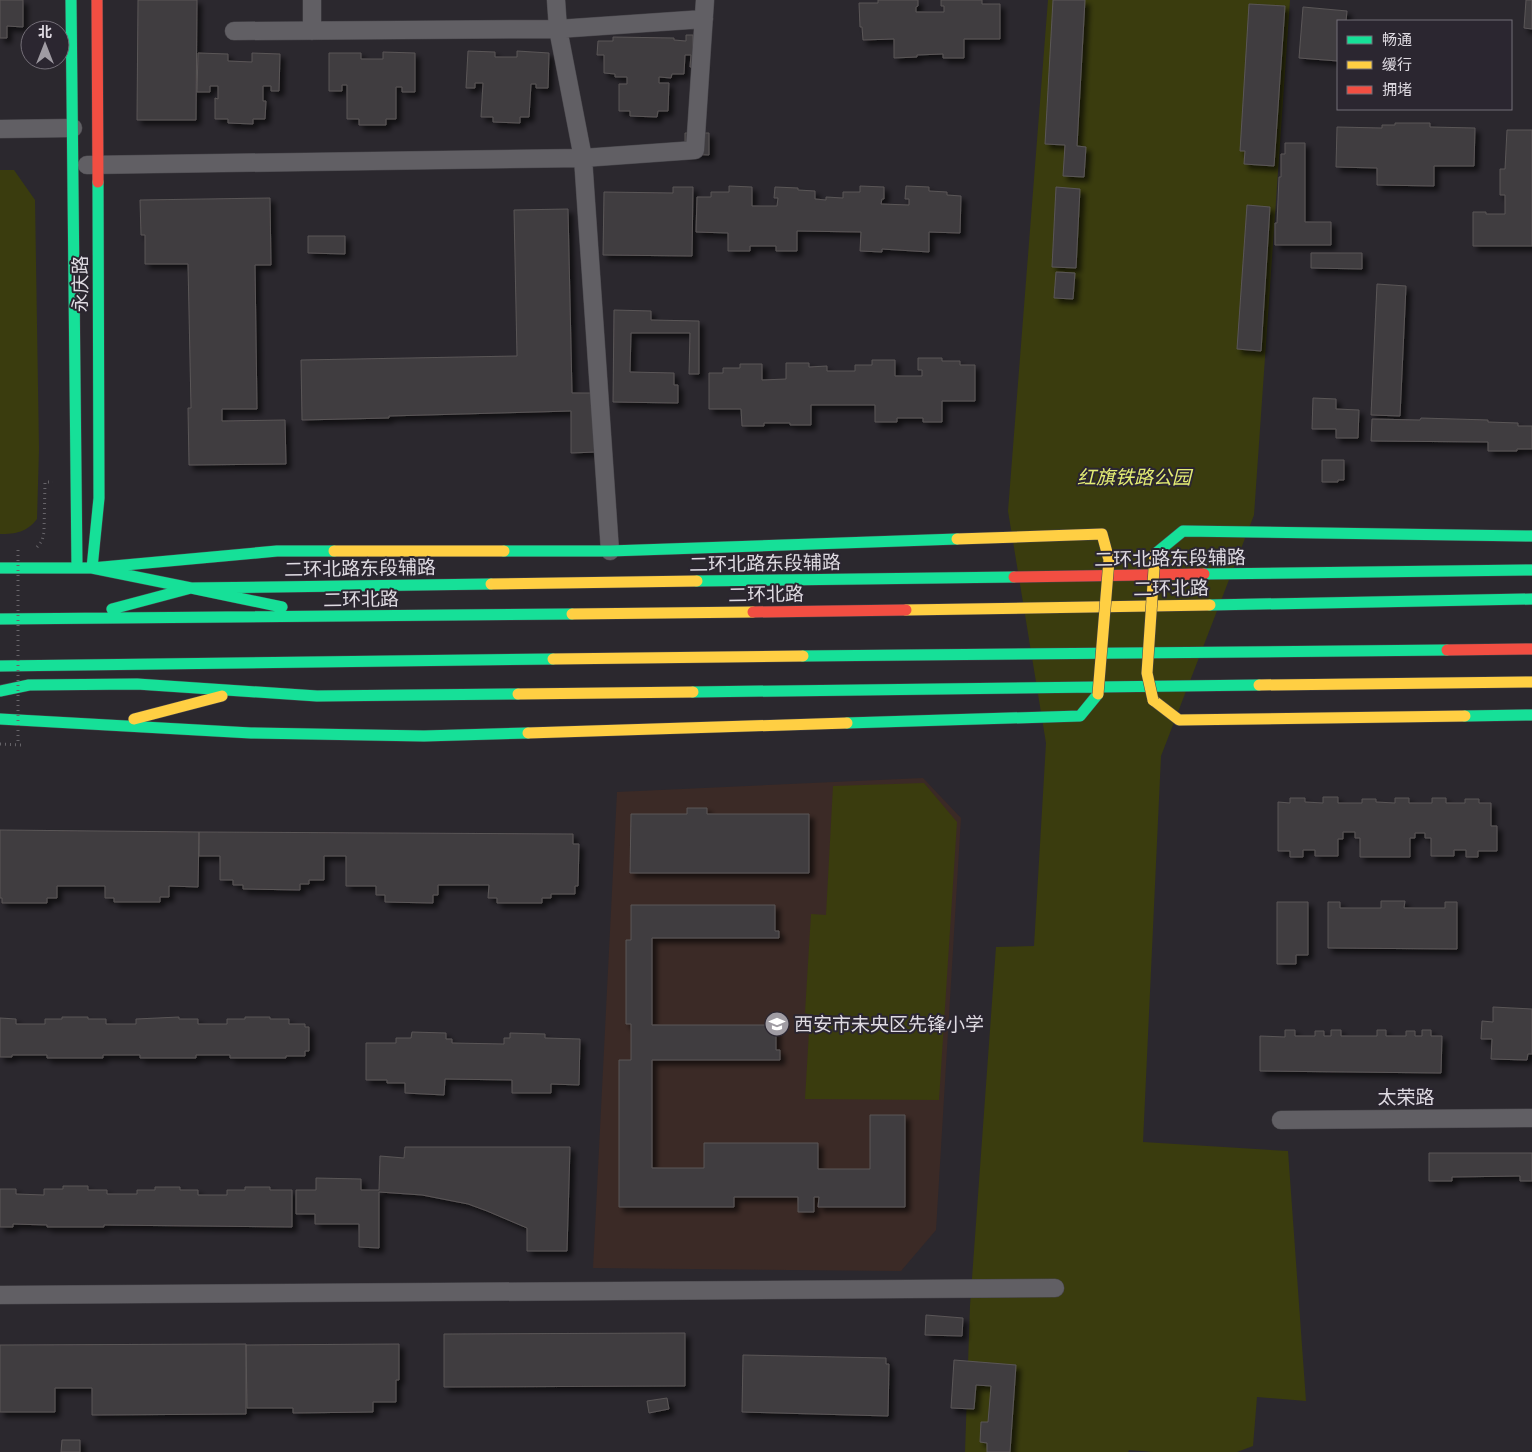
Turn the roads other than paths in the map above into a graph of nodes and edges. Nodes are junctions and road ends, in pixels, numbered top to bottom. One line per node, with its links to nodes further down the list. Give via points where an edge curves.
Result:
1 (72, 0): 10 (main road, 永庆路)
2 (97, 0): 14 (main road, 永庆路)
3 (312, 0): 9 (street)
4 (556, 0): 7 (street)
5 (705, 0): 6 (street)
6 (704, 19): 7 (street); 12 (street, via 695,150)
7 (558, 29): 9 (street); 12 (street)
8 (234, 31): 9 (street)
9 (312, 31)
10 (72, 128): 11 (street); 13 (main road, 永庆路)
11 (0, 129)
12 (583, 158): 14 (street); 16 (street)
13 (74, 165): 14 (street); 18 (main road, 永庆路)
14 (98, 165): 19 (main road, 永庆路, via 98,498)
15 (1532, 536): 36 (main road, bridge, via 1183,531 1155,554 1147,674 1153,700 1179,720)
16 (610, 551): 19 (main road, via 277,552); 40 (main road, bridge, via 1102,534 1109,560 1098,694 1080,716 424,736)
17 (0, 568): 18 (main road, 二环北路东段辅路)
18 (77, 568): 19 (main road, 二环北路东段辅路)
19 (92, 568): 21 (main road, 二环北路东段辅路)
20 (1532, 570): 21 (main road, 二环北路东段辅路)
21 (190, 588): 23 (main road); 25 (main road)
22 (1532, 599): 23 (main road, 二环北路)
23 (332, 617): 25 (main road, 二环北路)
24 (0, 619): 25 (main road, 二环北路)
25 (76, 619)
26 (1532, 649): 28 (main road)
27 (0, 666): 28 (main road)
28 (80, 666): 30 (main road); 31 (main road)
29 (1532, 682): 33 (main road, via 317,696)
30 (137, 684): 31 (main road); 33 (main road); 34 (main road)
31 (29, 685): 32 (main road)
32 (0, 691)
33 (242, 691): 34 (main road)
34 (187, 705): 35 (main road); 39 (main road)
35 (205, 713)
36 (1532, 715)
37 (0, 719): 39 (main road)
38 (223, 721): 40 (main road)
39 (110, 725): 40 (main road)
40 (251, 733)
41 (1532, 1118): 42 (street, 太荣路)
42 (1281, 1120)
43 (1055, 1288): 44 (street)
44 (0, 1295)

